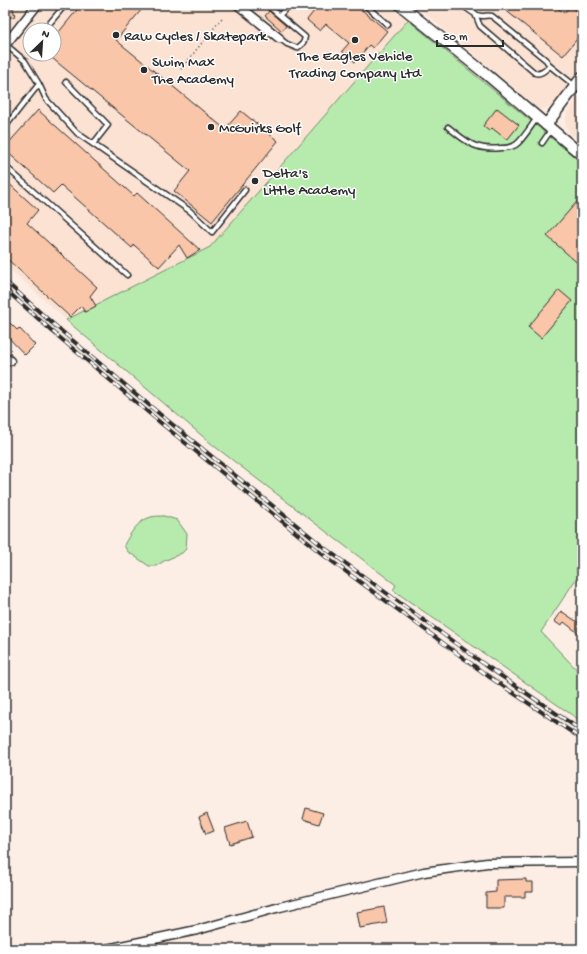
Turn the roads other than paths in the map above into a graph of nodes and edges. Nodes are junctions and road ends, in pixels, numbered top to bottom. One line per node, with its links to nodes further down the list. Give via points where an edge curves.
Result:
1 (37, 5): 14 (street)
2 (64, 5): 11 (lane)
3 (238, 5): 13 (street)
4 (267, 5): 10 (lane)
5 (289, 5): 10 (lane)
6 (365, 5): 12 (lane)
7 (400, 5): 20 (street)
8 (462, 5): 9 (lane)
9 (475, 14): 15 (lane, via 492,16); 15 (lane, via 480,26 535,72 541,73)
10 (280, 15): 13 (lane, via 305,37 304,42 297,48)
11 (50, 22)
12 (388, 25)
13 (279, 38)
14 (5, 44): 18 (lane, via 25,61)
15 (550, 66): 19 (lane)
16 (582, 78): 19 (street)
17 (66, 82): 25 (lane, via 108,125)
18 (39, 84): 21 (lane); 25 (lane, via 46,99 77,133)
19 (575, 87): 23 (street)
20 (537, 118): 22 (lane, via 514,146 494,149 471,145); 23 (street)
21 (5, 127)
22 (448, 127)
23 (549, 127): 24 (lane); 26 (street)
24 (542, 143)
25 (93, 144): 28 (lane, via 190,211 212,232)
26 (582, 155)
27 (5, 166): 29 (lane)
28 (245, 190)
29 (127, 275)
30 (582, 862): 31 (street, via 487,863 424,872 198,930)
31 (107, 949)

